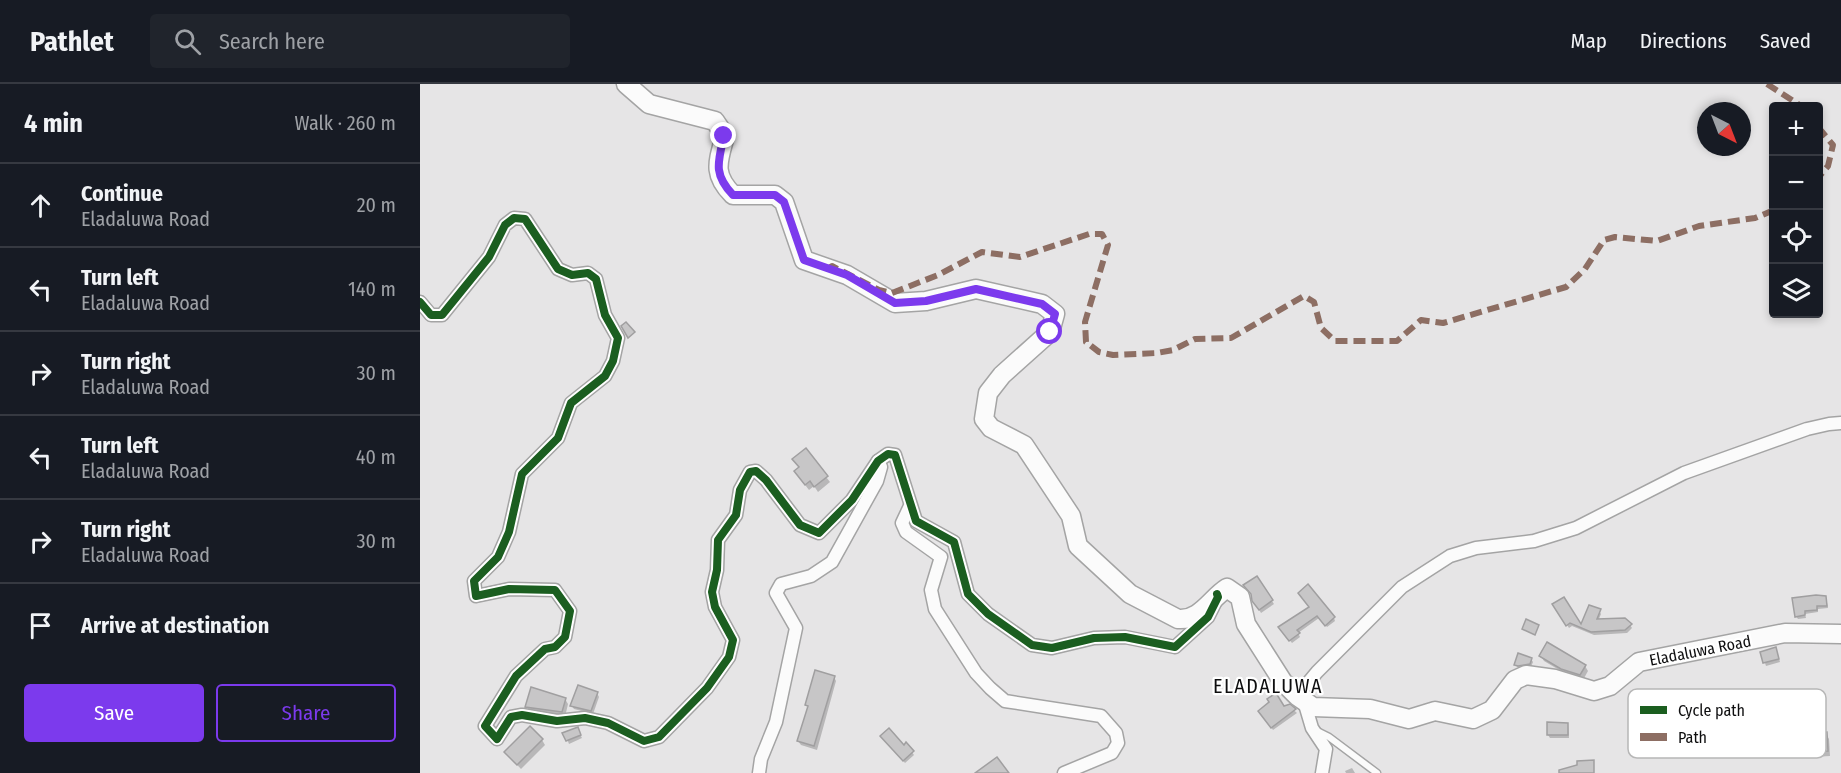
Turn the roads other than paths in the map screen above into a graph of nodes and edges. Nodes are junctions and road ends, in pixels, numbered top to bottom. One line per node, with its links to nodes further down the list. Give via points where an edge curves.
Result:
1 (626, 84): 6 (street, via 649,104 715,121 724,136 718,163 722,184 733,195 775,195 784,202 804,260 847,275 895,303 926,301 976,289 1042,304 1055,314 1050,332 1002,375 988,393 984,418 992,428 1024,445 1071,516 1078,546 1130,594 1178,620 1187,620 1204,610)
2 (420, 302): 4 (street, via 431,315 442,315 489,257 506,225 514,218 525,219 558,269 572,275 588,273 596,279 605,315 618,338 606,376 571,402 558,438 522,474 509,532 498,557 474,581 476,596 509,589 555,590 570,611 566,637 555,647 545,649 516,676 496,705 485,726 497,739 511,717 522,716 557,721 585,718 608,723 644,741 659,737 707,688 729,657 733,640 715,607 712,592 718,540 736,515 740,490 750,472 756,471 766,480 800,525 819,533 852,500)
3 (1841, 423): 8 (street, via 1807,429 1684,473 1576,528 1534,541 1476,548 1450,556 1402,587 1317,672)
4 (878, 460): 5 (street, via 895,455); 10 (street, via 881,467 877,481 832,562 811,576 781,584 776,593 796,627 776,722)
5 (910, 506): 6 (street, via 916,521 954,542 968,594 988,614 1032,645 1052,648 1094,638 1125,637 1175,647 1208,617); 11 (street, via 902,523 906,532 941,557 930,590 935,609 976,673 1005,701 1101,717 1116,733 1118,743 1112,753)
6 (1217, 594): 8 (street, via 1227,588 1240,597 1246,624 1283,682)
7 (1841, 634): 8 (street, Eladaluwa Road, via 1785,633 1639,662 1610,686 1594,691 1526,675 1515,680 1492,710 1473,719 1435,711 1409,719 1370,709 1313,707)
8 (1301, 698): 9 (street)
9 (1312, 728): 12 (street, via 1326,749); 13 (lane)
10 (759, 773)
11 (1064, 773)
12 (1322, 773)
13 (1377, 773)

